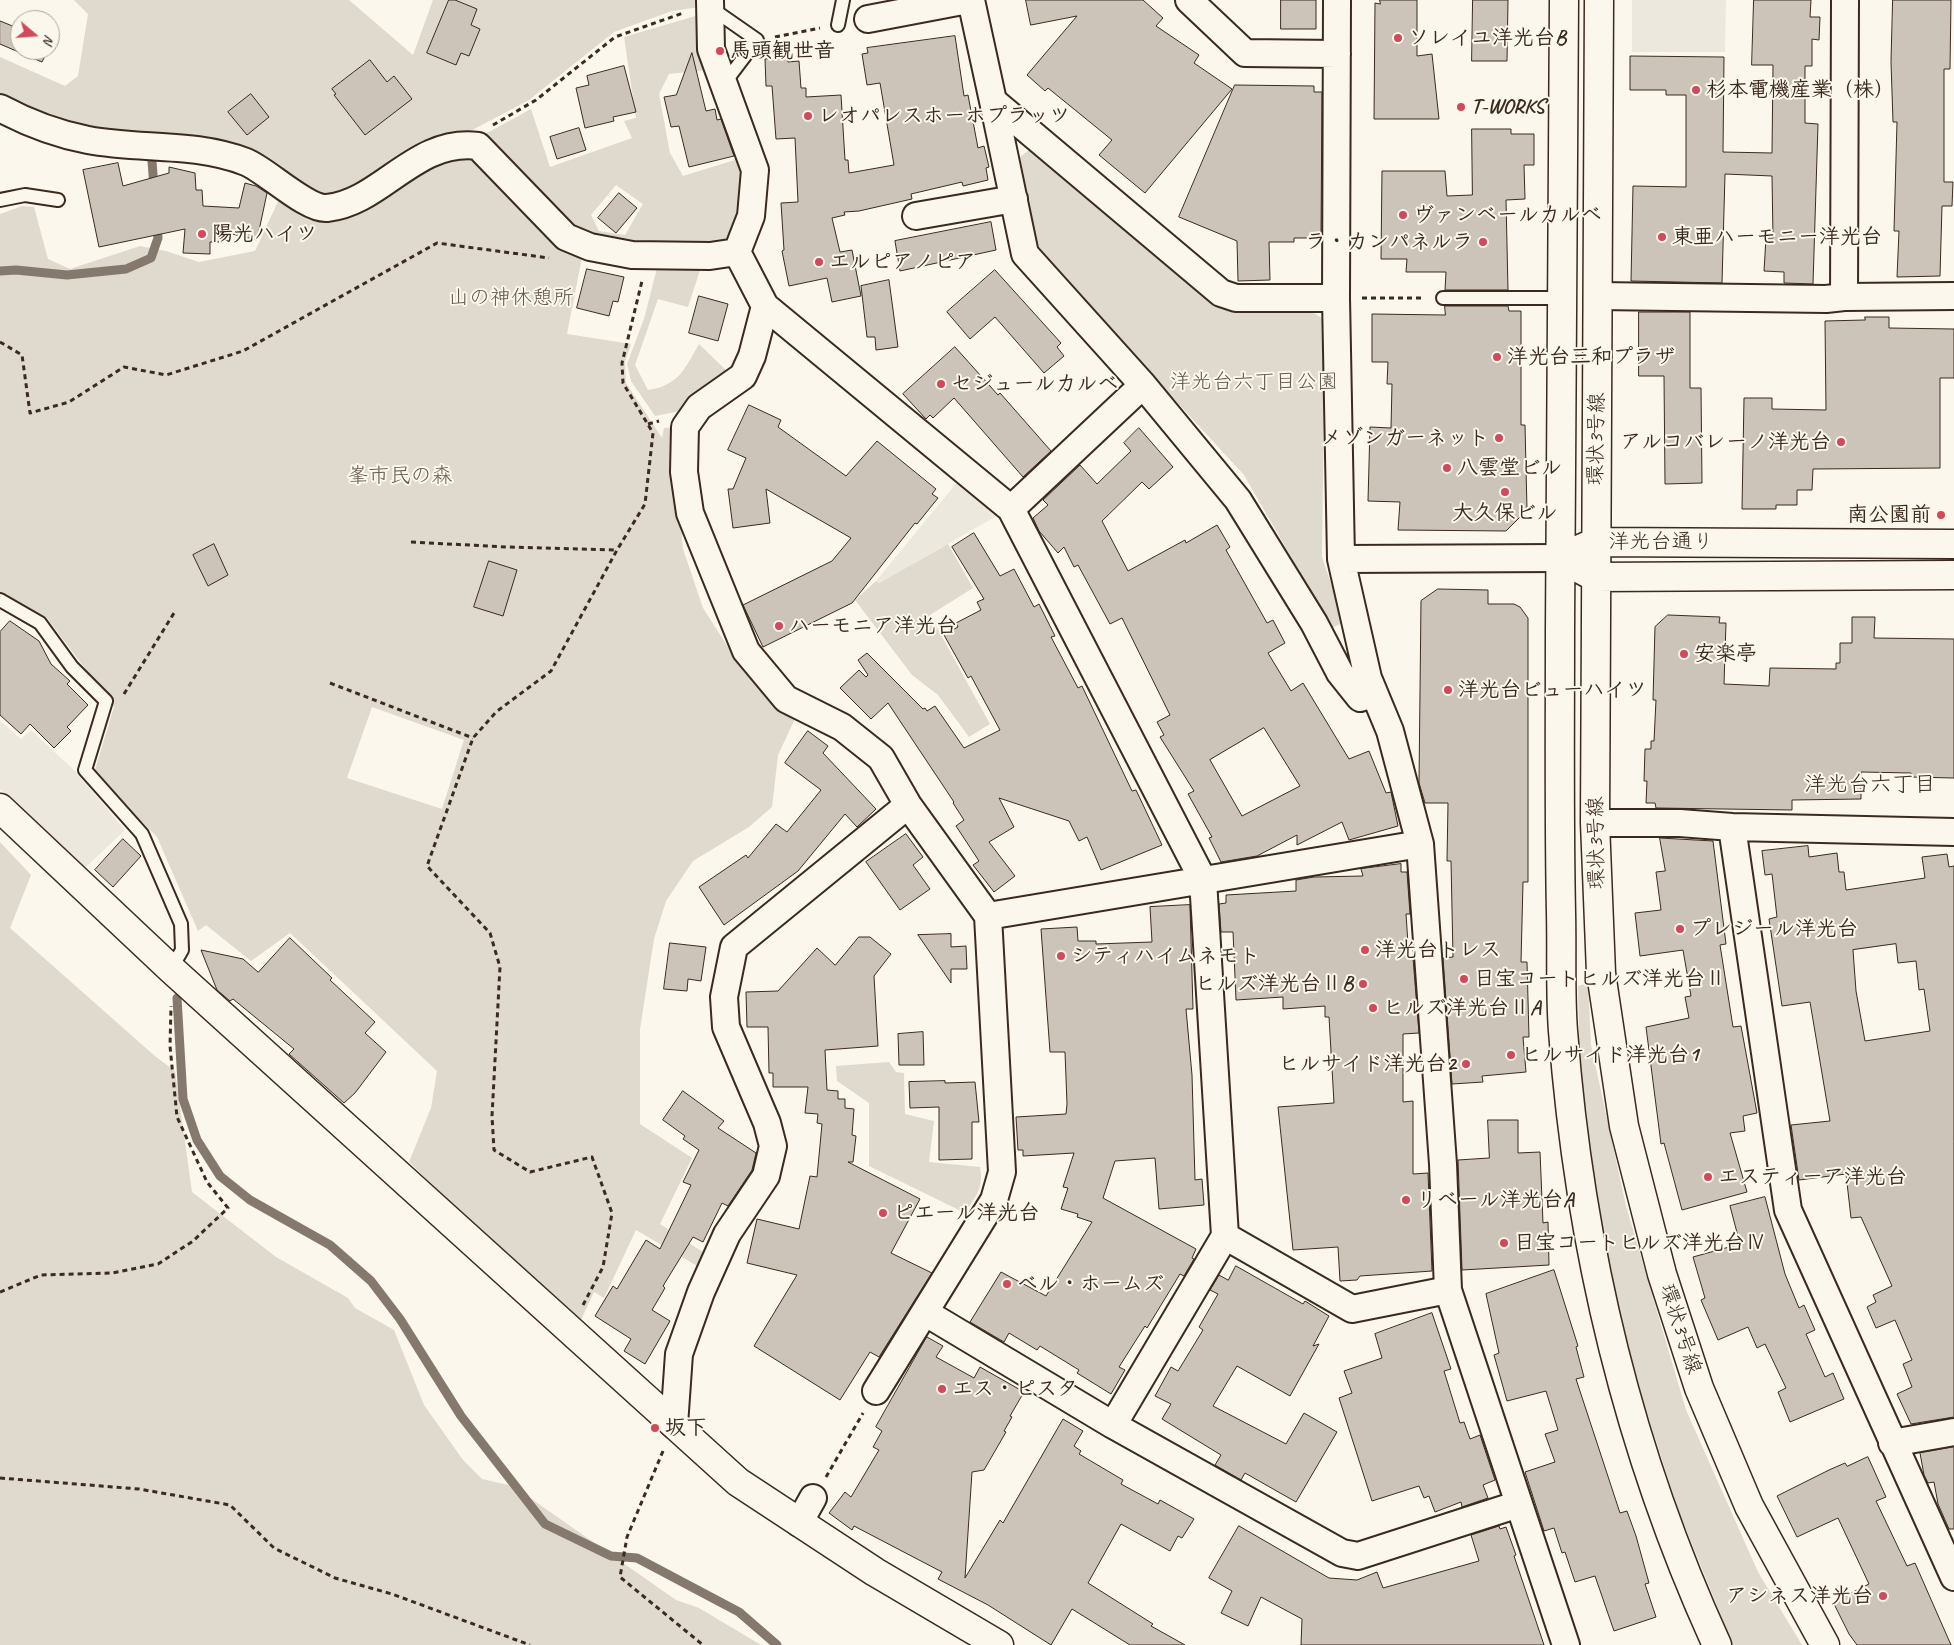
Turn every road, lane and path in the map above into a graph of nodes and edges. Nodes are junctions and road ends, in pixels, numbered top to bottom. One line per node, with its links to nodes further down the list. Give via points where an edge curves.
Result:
1 (844, 0): 10 (lane)
2 (969, 0): 9 (street); 14 (street)
3 (1189, 0): 12 (street, via 1245,53)
4 (1337, 0): 12 (street)
5 (1564, 0): 31 (street, 環状3号線)
6 (1599, 0): 24 (street, 環状3号線)
7 (1844, 0): 26 (street)
8 (711, 4): 11 (lane); 13 (street, via 711,48); 16 (path, via 615,37 536,100)
9 (868, 19)
10 (838, 25): 11 (path)
11 (757, 40): 13 (lane)
12 (1337, 54): 27 (street)
13 (723, 85): 22 (street, via 755,170 752,216)
14 (993, 100): 17 (street); 27 (street, via 1221,293 1236,298)
15 (0, 108): 16 (street, via 30,124 89,140 183,147 246,162 304,200 325,209 347,204 442,148)
16 (462, 144): 21 (street, via 478,146 566,237)
17 (1014, 199): 20 (street); 34 (street, via 1025,254)
18 (0, 200): 19 (lane, via 24,195)
19 (58, 200)
20 (916, 216)
21 (590, 246): 23 (street, via 632,255); 33 (path, via 564,258 540,258 437,243 243,350 166,374 124,367 69,402 30,413 22,355)
22 (737, 252): 23 (street, via 710,256); 32 (street)
23 (648, 254): 39 (path, via 622,369 623,383 653,433 645,504)
24 (1598, 296): 26 (street, via 1826,300); 37 (street, 環状3号線)
25 (1954, 296): 26 (street)
26 (1844, 297)
27 (1336, 298): 41 (street)
28 (1377, 298): 29 (path)
29 (1402, 298)
30 (1443, 298): 31 (lane)
31 (1562, 298): 40 (street, 環状3号線)
32 (765, 306): 35 (street); 50 (street, via 744,376 699,407 685,427 684,472 690,513 746,651 786,699 842,727 881,758)
33 (0, 342)
34 (1143, 385): 35 (street); 47 (street, via 1238,500 1314,623 1340,673 1360,698)
35 (1011, 509): 56 (street)
36 (411, 542): 39 (path)
37 (1596, 542): 38 (street, 洋光台通り); 40 (street, 洋光台通り); 43 (street, 環状3号線)
38 (1954, 544)
39 (617, 550): 49 (path, via 551,671 496,712)
40 (1560, 558): 41 (street); 43 (street, 洋光台通り); 78 (street, 環状3号線, via 1559,824 1563,1026 1585,1219 1612,1348 1646,1462 1695,1596)
41 (1341, 559): 47 (street)
42 (1954, 575): 43 (street, 洋光台通り)
43 (1595, 577): 52 (street, 環状3号線)
44 (0, 600): 48 (lane, via 40,623 72,667)
45 (174, 613): 48 (path, via 121,699 108,697)
46 (330, 683): 49 (path)
47 (1374, 693): 55 (street, via 1390,730)
48 (106, 701): 58 (lane, via 85,770 142,834 181,924 182,950)
49 (473, 738): 63 (path, via 427,866 490,933 500,967 492,1116 494,1150 530,1172 592,1158 612,1213 603,1267)
50 (908, 805): 57 (street); 65 (street, via 734,947 724,997 726,1026 768,1123 773,1146 766,1176 727,1234 701,1292 680,1354)
51 (0, 808): 58 (street)
52 (1596, 823): 53 (street); 79 (street, 環状3号線, via 1602,982 1624,1126 1662,1274 1699,1388 1749,1506)
53 (1732, 827): 54 (street); 68 (street, via 1788,1210)
54 (1954, 832)
55 (1420, 844): 56 (street); 60 (street, via 1443,1164)
56 (1203, 880): 57 (street); 59 (street)
57 (988, 916): 62 (street, via 1002,1172 994,1200)
58 (171, 969): 61 (path, via 170,1046 177,1117 208,1182 228,1208 193,1241 158,1264 112,1274 41,1275); 63 (street)
59 (1225, 1236): 60 (street, via 1352,1309); 66 (street)
60 (1448, 1290): 71 (street)
61 (0, 1292)
62 (926, 1313): 64 (street); 66 (street)
63 (568, 1329): 65 (street)
64 (876, 1391): 70 (path)
65 (674, 1425): 72 (street, via 738,1482); 75 (path, via 627,1538 620,1577)
66 (1113, 1425): 71 (street, via 1342,1553 1358,1556)
67 (1954, 1432): 68 (street)
68 (1892, 1443): 73 (street)
69 (0, 1478): 74 (path, via 139,1489 230,1505 274,1548 335,1578 392,1594)
70 (813, 1498): 72 (street)
71 (1519, 1504): 77 (street)
72 (799, 1523): 76 (street)
73 (1954, 1577)
74 (530, 1645)
75 (703, 1645)
76 (999, 1645)
77 (1566, 1645)
78 (1717, 1645)
79 (1825, 1645)

